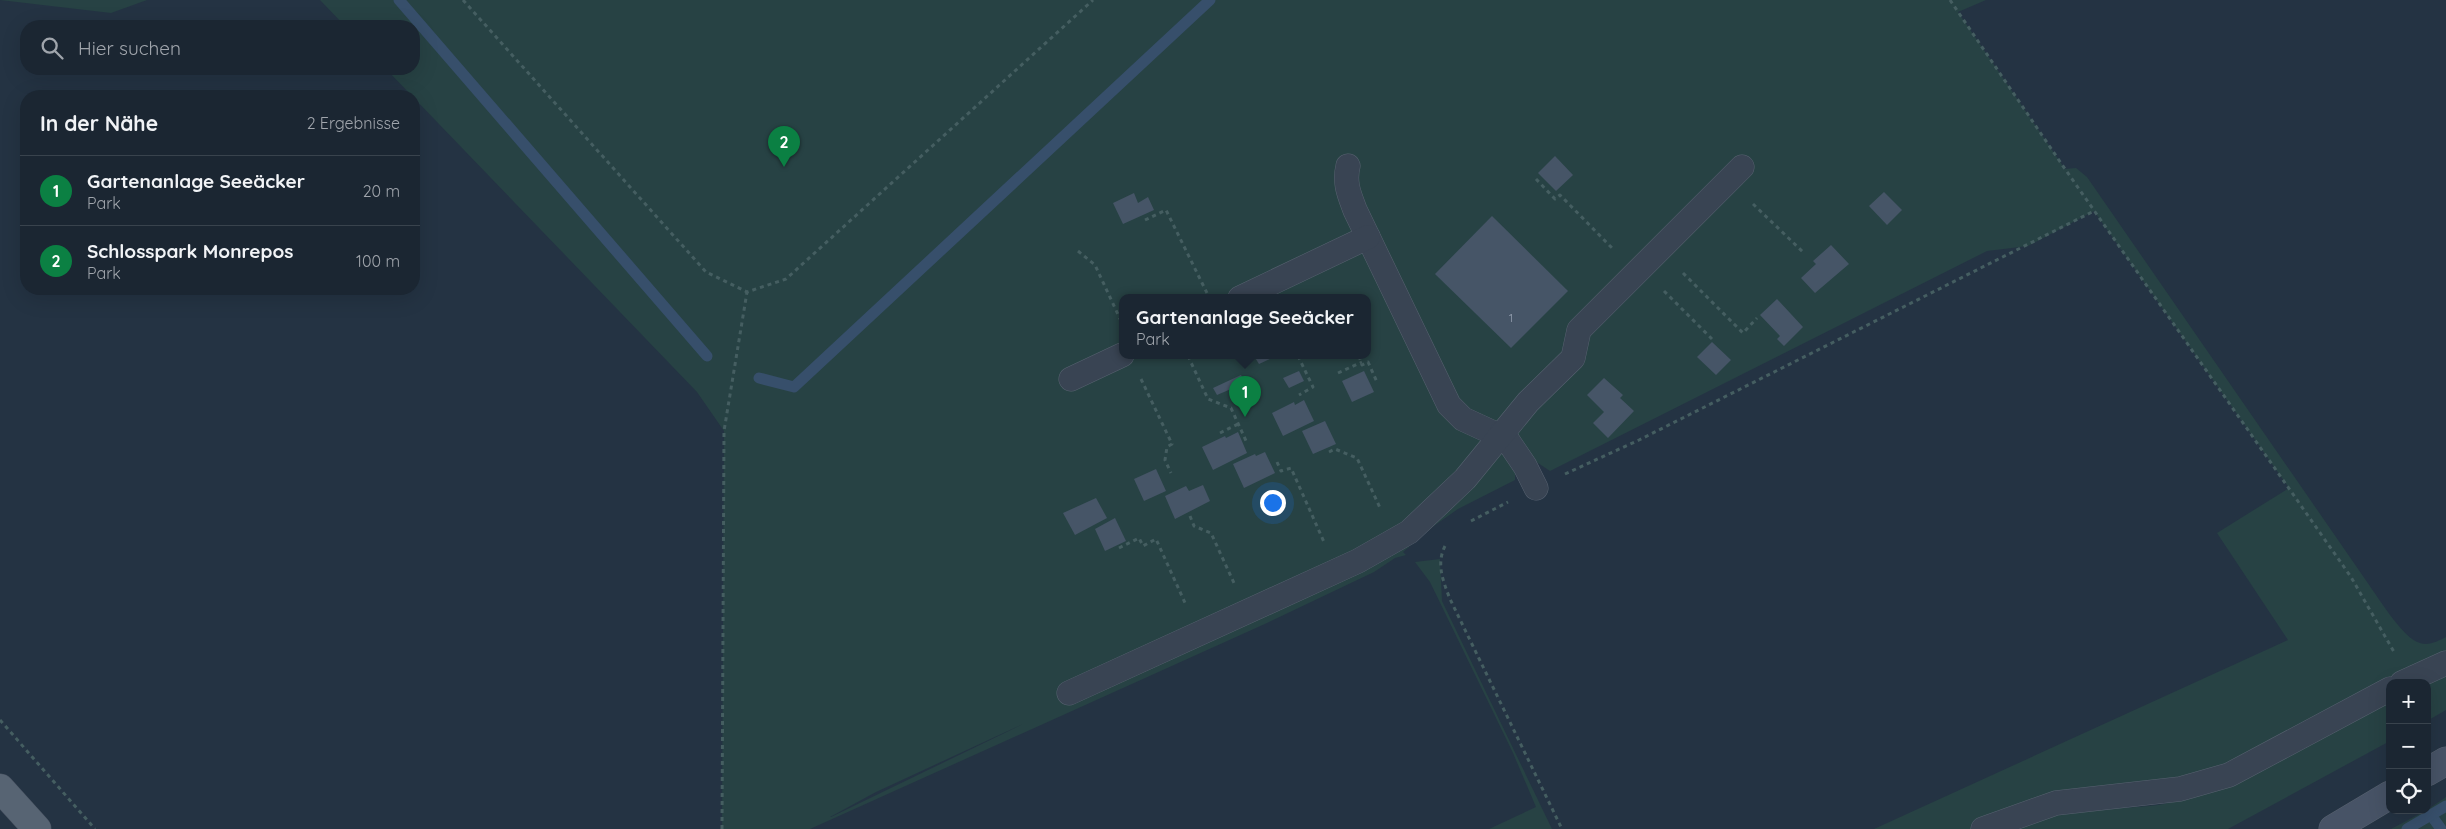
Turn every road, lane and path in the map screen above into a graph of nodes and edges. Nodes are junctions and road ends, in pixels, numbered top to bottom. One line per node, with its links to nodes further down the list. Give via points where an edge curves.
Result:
1 (463, 0): 14 (path, via 706,272)
2 (1093, 0): 14 (path, via 786,279)
3 (1950, 0): 7 (path)
4 (1348, 166): 9 (lane, via 1347,190)
5 (1735, 174): 10 (lane); 12 (path)
6 (1536, 178): 13 (path, via 1555,199 1560,195)
7 (2094, 211): 37 (path, via 1639,440); 47 (path, via 2351,577 2387,637)
8 (1145, 220): 15 (path, via 1166,210)
9 (1368, 237): 16 (lane); 32 (lane, via 1449,405 1463,419)
10 (1660, 250): 13 (lane); 18 (path, via 1743,333)
11 (1078, 251): 17 (path, via 1095,265)
12 (1802, 252)
13 (1639, 270): 19 (path); 32 (lane, via 1580,330 1573,358)
14 (747, 292): 58 (path, via 724,431)
15 (1208, 294)
16 (1248, 294)
17 (1119, 316)
18 (1758, 318)
19 (1712, 339)
20 (1119, 355): 27 (lane)
21 (1189, 359): 30 (path, via 1208,398 1231,408)
22 (1299, 359): 29 (path, via 1313,388)
23 (1360, 359): 24 (path)
24 (1362, 362): 26 (path); 28 (path, via 1362,365 1368,362)
25 (1139, 373): 36 (path, via 1172,444 1167,447 1165,460)
26 (1338, 373)
27 (1071, 379)
28 (1377, 382)
29 (1299, 395)
30 (1238, 424): 31 (path); 33 (path)
31 (1220, 433)
32 (1501, 434): 37 (lane); 40 (lane, via 1440,504)
33 (1247, 443)
34 (1329, 452): 40 (path, via 1335,449 1357,458)
35 (1277, 462): 43 (path, via 1281,471 1291,468)
36 (1171, 473)
37 (1536, 488): 39 (path)
38 (1190, 516): 44 (path, via 1194,526 1210,533)
39 (1466, 524)
40 (1395, 540): 43 (lane)
41 (1447, 543): 59 (path, via 1440,559 1450,599)
42 (1119, 548): 45 (path, via 1139,538 1143,546 1156,539)
43 (1337, 570): 44 (lane)
44 (1247, 611): 45 (lane)
45 (1199, 633): 50 (lane)
46 (2446, 663): 48 (lane)
47 (2398, 679)
48 (2410, 679)
49 (2386, 691): 60 (lane, via 2229,775 2170,791 2056,803)
50 (1069, 693)
51 (0, 720): 57 (path)
52 (2446, 761): 53 (main road)
53 (2431, 770)
54 (0, 788): 56 (main road)
55 (2386, 796): 61 (main road)
56 (37, 829)
57 (95, 829)
58 (722, 829)
59 (1562, 829)
60 (1983, 829)
61 (2332, 829)

